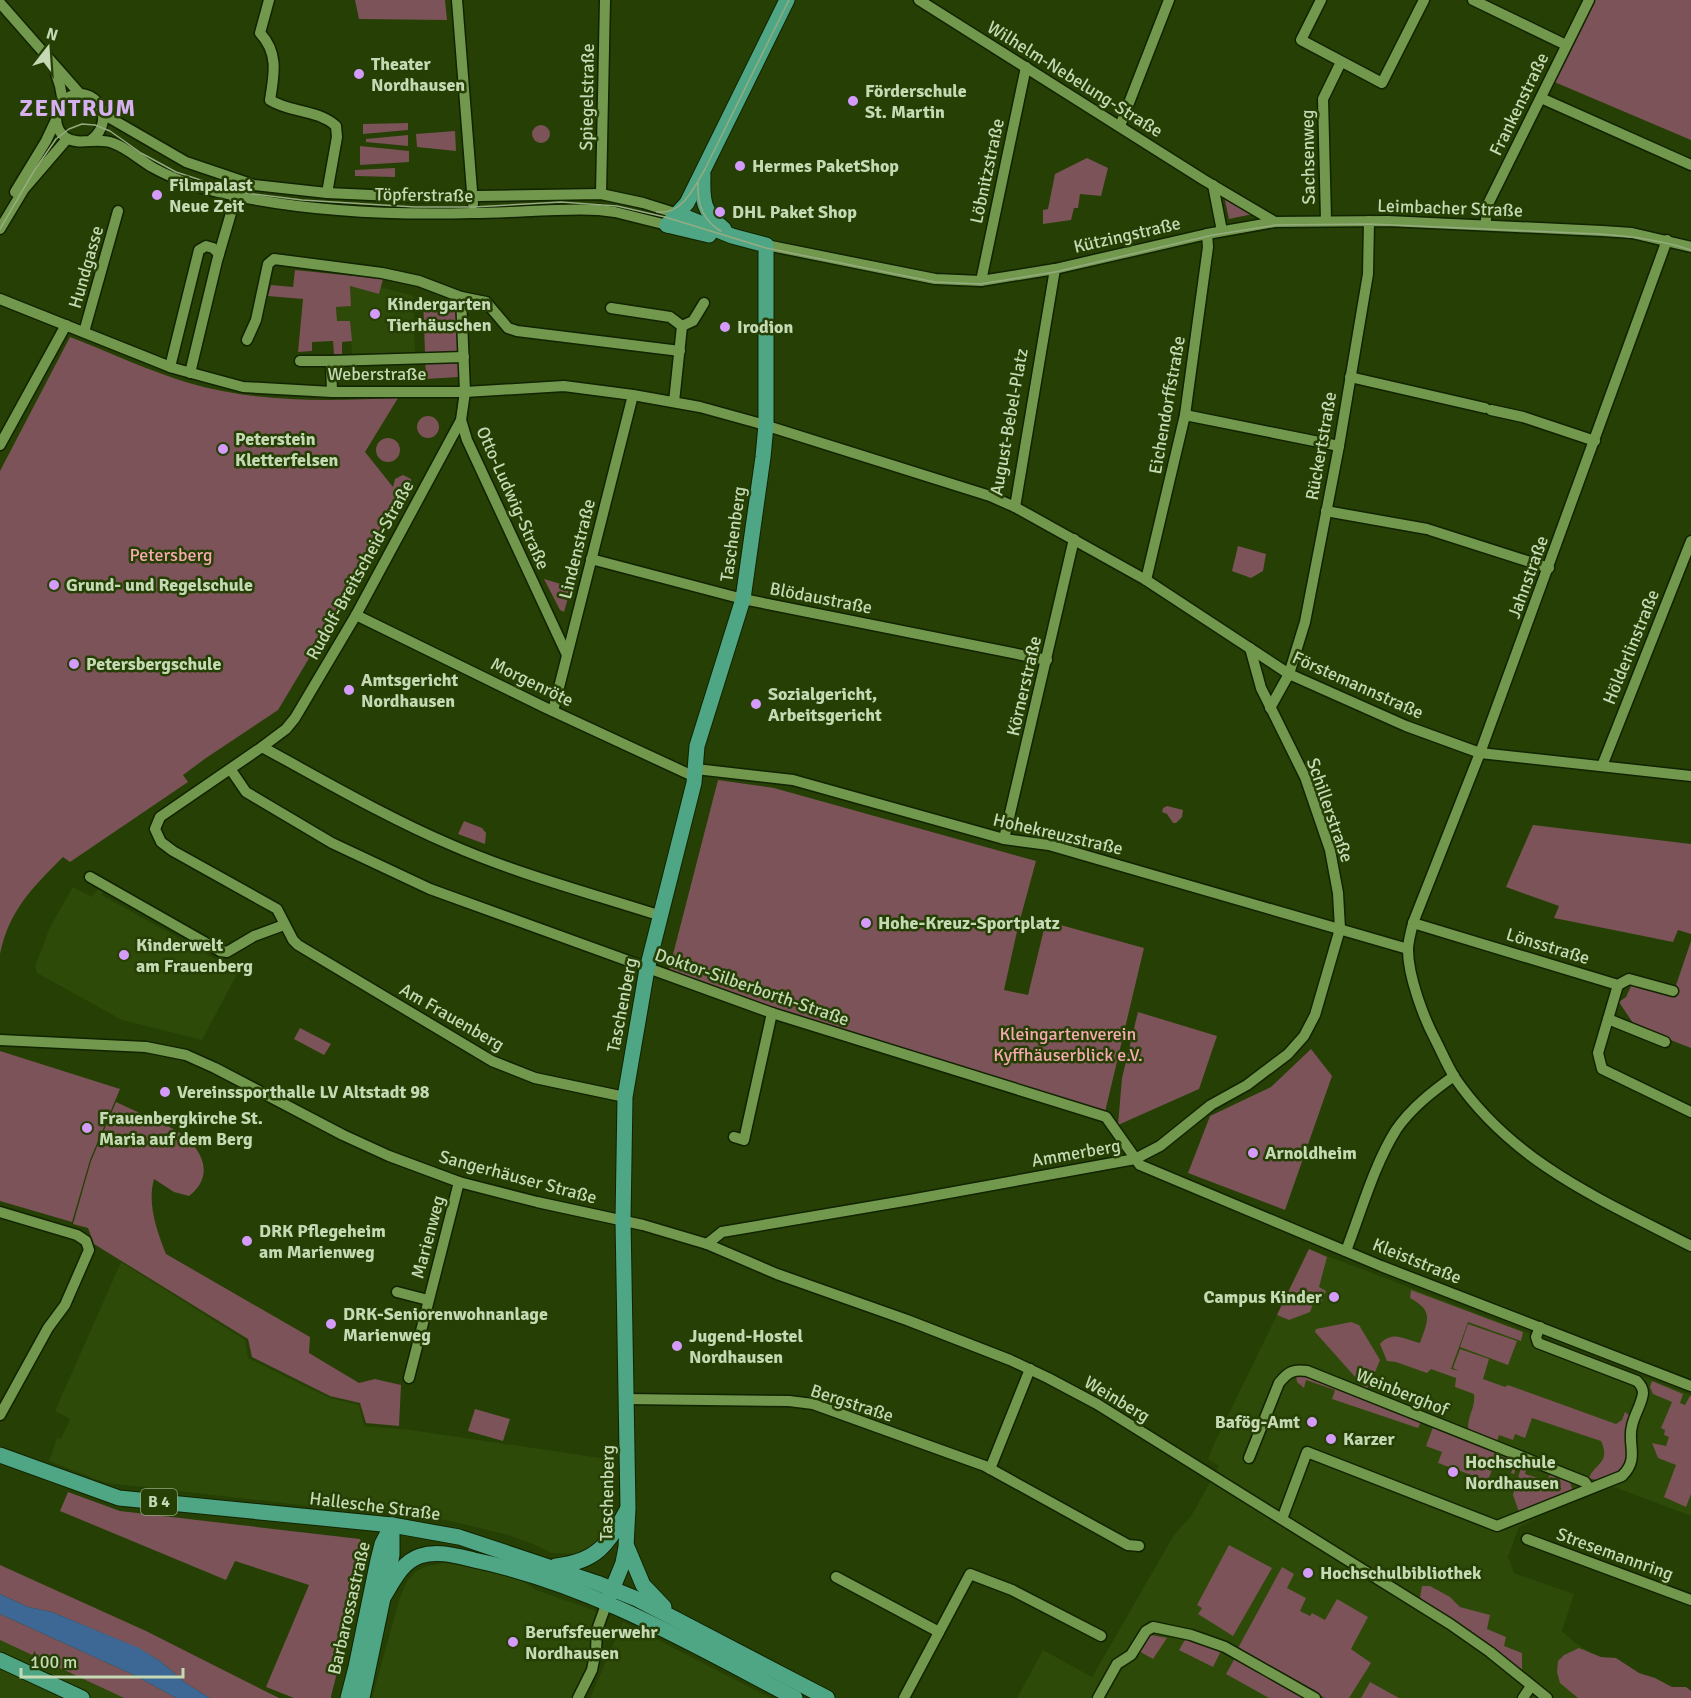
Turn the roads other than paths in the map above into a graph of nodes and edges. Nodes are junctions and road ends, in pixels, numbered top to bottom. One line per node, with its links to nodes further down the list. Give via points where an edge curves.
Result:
1 (269, 0): 27 (street, via 260,33 275,62 270,100 279,106 327,118 336,126)
2 (458, 0): 30 (street)
3 (605, 0): 28 (street, Spiegelstraße)
4 (787, 0): 25 (main road)
5 (919, 0): 15 (street, Wilhelm-Nebelung-Straße)
6 (1169, 0): 21 (street)
7 (1321, 0): 14 (street, via 1301,40)
8 (1424, 0): 14 (street, via 1382,83)
9 (1473, 0): 12 (street)
10 (1589, 0): 12 (street, Frankenstraße)
11 (0, 3): 13 (street)
12 (1566, 45): 17 (street, Frankenstraße)
13 (51, 60): 16 (street); 18 (street)
14 (1341, 62): 35 (street, Sachsenweg, via 1323,99)
15 (1026, 67): 21 (street, Wilhelm-Nebelung-Straße); 48 (street, Löbnitzstraße)
16 (80, 94): 18 (street); 19 (street, via 97,102)
17 (1540, 98): 24 (street); 38 (street, Frankenstraße, via 1489,202)
18 (63, 102): 20 (street)
19 (104, 114): 23 (street, via 102,127); 27 (street, Töpferstraße, via 186,162 242,182)
20 (56, 120): 22 (street); 33 (street)
21 (1120, 126): 26 (street, Wilhelm-Nebelung-Straße)
22 (67, 139): 23 (street); 39 (street, via 24,189)
23 (91, 140): 29 (street, Töpferstraße, via 114,143 154,168)
24 (1691, 165)
25 (704, 166): 34 (main road, via 687,203); 42 (main road, via 705,208)
26 (1213, 185): 37 (street, Wilhelm-Nebelung-Straße); 40 (street)
27 (327, 193): 30 (street, Töpferstraße)
28 (601, 194): 30 (street, Töpferstraße); 34 (street, Töpferstraße, via 643,203)
29 (236, 196): 32 (street, Töpferstraße, via 310,207 416,214); 46 (street)
30 (473, 198): 32 (street)
31 (118, 211): 55 (street, Hundgasse)
32 (474, 213): 34 (street, Töpferstraße, via 599,210)
33 (0, 218)
34 (673, 219): 42 (main road, via 720,237)
35 (1326, 220): 36 (street, Leimbacher Straße); 37 (street, Leimbacher Straße)
36 (1369, 221): 38 (street, Leimbacher Straße); 63 (street, Rückertstraße, via 1368,274)
37 (1275, 222): 40 (street, Leimbacher Straße)
38 (1485, 225): 43 (street, Leimbacher Straße, via 1632,233)
39 (0, 229)
40 (1222, 231): 41 (street, Leimbacher Straße)
41 (1207, 234): 47 (street, Kützingstraße); 68 (street, Eichendorffstraße)
42 (732, 235): 44 (main road)
43 (1667, 240): 45 (street, Leimbacher Straße); 71 (street, Jahnstraße)
44 (766, 244): 48 (street, via 935,279); 70 (main road)
45 (1691, 248)
46 (219, 254): 61 (street, via 206,246 200,250); 62 (street)
47 (1055, 268): 48 (street); 74 (street, August-Bebel-Platz)
48 (981, 281)
49 (461, 297): 56 (street, via 419,281 382,273 274,259 268,264 256,320); 57 (street, via 486,302 508,328 517,331); 58 (street, Rudolf-Breitscheid-Straße)
50 (0, 299): 53 (street, Weberstraße)
51 (704, 303): 54 (street, via 693,321)
52 (611, 308): 54 (street, via 670,316)
53 (66, 325): 55 (street, Weberstraße); 72 (street)
54 (682, 326): 57 (street)
55 (84, 332): 61 (street, Weberstraße)
56 (247, 340)
57 (680, 351): 67 (street)
58 (464, 357): 60 (street); 65 (street, Rudolf-Breitscheid-Straße)
59 (300, 361): 60 (street)
60 (331, 361): 64 (street)
61 (170, 367): 62 (street, Weberstraße)
62 (190, 373): 64 (street, Weberstraße, via 243,387)
63 (1350, 377): 71 (street, via 1523,417); 73 (street, Rückertstraße)
64 (332, 392): 65 (street, Weberstraße)
65 (465, 392): 66 (street, Weberstraße, via 564,386); 69 (street, Rudolf-Breitscheid-Straße)
66 (633, 395): 67 (street, Weberstraße); 78 (street, Lindenstraße)
67 (674, 402): 70 (street, Weberstraße)
68 (1185, 415): 73 (street); 80 (street, Eichendorffstraße)
69 (461, 420): 82 (street, Rudolf-Breitscheid-Straße); 84 (street, Otto-Ludwig-Straße)
70 (766, 425): 74 (street, August-Bebel-Platz); 81 (main road, Taschenberg)
71 (1595, 441): 79 (street, Jahnstraße)
72 (0, 445)
73 (1339, 446): 75 (street, Rückertstraße)
74 (1015, 507): 76 (street, Förstemannstraße)
75 (1326, 511): 79 (street, via 1428,529); 86 (street, Rückertstraße, via 1305,621)
76 (1074, 539): 80 (street, Förstemannstraße); 85 (street, Körnerstraße)
77 (1691, 541): 91 (street, Hölderlinstraße)
78 (591, 559): 81 (street, Blödaustraße); 84 (street, Lindenstraße)
79 (1549, 568): 90 (street, Jahnstraße)
80 (1146, 580): 83 (street, Förstemannstraße)
81 (743, 599): 85 (street, Blödaustraße); 93 (main road, Taschenberg, via 697,746)
82 (356, 615): 88 (street, Morgenröte); 89 (street, Rudolf-Breitscheid-Straße, via 295,718)
83 (1250, 648): 86 (street, Förstemannstraße); 87 (street, Schillerstraße)
84 (567, 654): 88 (street, Lindenstraße)
85 (1047, 660): 95 (street, Körnerstraße)
86 (1289, 674): 87 (street); 90 (street, Förstemannstraße, via 1406,726)
87 (1270, 708): 100 (street, Schillerstraße, via 1305,777 1330,850)
88 (553, 711): 93 (street, Morgenröte)
89 (262, 747): 92 (street, Rudolf-Breitscheid-Straße); 97 (street, via 449,844 533,876)
90 (1480, 753): 91 (street, Förstemannstraße); 98 (street, Jahnstraße)
91 (1602, 766): 94 (street, Förstemannstraße)
92 (231, 770): 99 (street, Am Frauenberg, via 160,817 155,829 161,842 173,851 277,909); 102 (street, Doktor-Silberborth-Straße, via 246,792 332,843 430,890)
93 (695, 773): 95 (street, Hohekreuzstraße, via 793,780); 97 (main road, Taschenberg)
94 (1691, 776)
95 (1004, 839): 100 (street, Hohekreuzstraße, via 1049,845)
96 (90, 877): 99 (street, via 220,951 227,952 254,936)
97 (661, 916): 102 (main road, Taschenberg)
98 (1413, 923): 101 (street); 103 (street, Lönsstraße)
99 (284, 926): 110 (street, Am Frauenberg, via 298,945 492,1061 535,1078)
100 (1340, 929): 101 (street, Hohekreuzstraße); 113 (street, Ammerberg, via 1315,1015 1288,1054 1210,1105 1160,1146)
101 (1408, 949): 109 (street, via 1428,1026)
102 (647, 969): 105 (street, Doktor-Silberborth-Straße); 110 (main road, Taschenberg)
103 (1618, 984): 104 (street, Lönsstraße, via 1629,979); 106 (street)
104 (1673, 991)
105 (772, 1013): 112 (street, via 744,1140); 113 (street, Doktor-Silberborth-Straße, via 1106,1117)
106 (1608, 1018): 108 (street); 111 (street, via 1598,1053 1602,1069)
107 (0, 1040): 114 (street, Sangerhäuser Straße, via 147,1047 186,1055 352,1139)
108 (1665, 1042)
109 (1454, 1076): 117 (street, via 1494,1124 1556,1174 1594,1198); 119 (street, via 1415,1107 1396,1130)
110 (624, 1097): 116 (main road, Taschenberg)
111 (1691, 1112)
112 (734, 1137)
113 (1135, 1159): 118 (street, Ammerberg, via 722,1232); 119 (street, Kleiststraße, via 1140,1166)
114 (459, 1182): 116 (street, Sangerhäuser Straße); 121 (street, Marienweg)
115 (0, 1212): 127 (street, via 77,1235 86,1241 89,1250 65,1305)
116 (623, 1220): 118 (street, Weinberg); 126 (main road, Taschenberg)
117 (1690, 1242)
118 (707, 1244): 123 (street, Weinberg)
119 (1346, 1251): 122 (street, Kleiststraße)
120 (397, 1292): 121 (street, Marienweg)
121 (428, 1300): 124 (street, Marienweg)
122 (1540, 1327): 125 (street, Kleiststraße); 131 (street, via 1538,1343 1642,1386 1630,1433 1633,1450 1627,1471)
123 (1030, 1369): 130 (street); 133 (street, Weinberg, via 1097,1404)
124 (410, 1378)
125 (1691, 1386)
126 (626, 1399): 130 (street, Bergstraße, via 813,1404); 132 (main road, Taschenberg)
127 (0, 1414)
128 (0, 1455): 134 (main road, Hallesche Straße / B 4, via 119,1498)
129 (1249, 1458): 131 (street, Weinberghof, via 1279,1383 1288,1372 1297,1369 1585,1482)
130 (990, 1469): 136 (street, Bergstraße, via 1128,1545)
131 (1589, 1488): 133 (street, via 1497,1526 1307,1452)
132 (628, 1508): 137 (main road, Taschenberg); 138 (main road, via 602,1548 575,1564)
133 (1282, 1519): 147 (street, Weinberg, via 1450,1624)
134 (392, 1525): 138 (main road, Hallesche Straße, via 459,1537); 141 (main road, Barbarossastraße, via 392,1556); 149 (main road, Barbarossastraße, via 382,1544)
135 (1527, 1539): 142 (street, Stresemannring)
136 (1139, 1546)
137 (626, 1547): 140 (main road, Taschenberg); 143 (main road, via 643,1585)
138 (550, 1567): 140 (main road, Hallesche Straße)
139 (836, 1577): 144 (street)
140 (610, 1595): 141 (main road, Hallesche Straße, via 442,1553 421,1556 408,1563); 143 (main road, Hallesche Straße); 151 (street, via 597,1630 592,1670); 152 (main road, Hallesche Straße, via 632,1613)
141 (384, 1596): 150 (main road, Barbarossastraße)
142 (1691, 1600)
143 (678, 1619): 153 (main road, Hallesche Straße)
144 (939, 1632): 145 (street, via 970,1574 1012,1590); 154 (street)
145 (1101, 1636)
146 (0, 1660): 148 (main road)
147 (1532, 1686): 157 (street); 158 (street, Weinberg)
148 (82, 1698)
149 (348, 1698)
150 (362, 1698)
151 (578, 1698)
152 (795, 1698)
153 (827, 1698)
154 (904, 1698)
155 (1098, 1698): 156 (street, via 1120,1660 1131,1655 1146,1631 1153,1627 1225,1647)
156 (1315, 1698)
157 (1523, 1698)
158 (1547, 1698)

